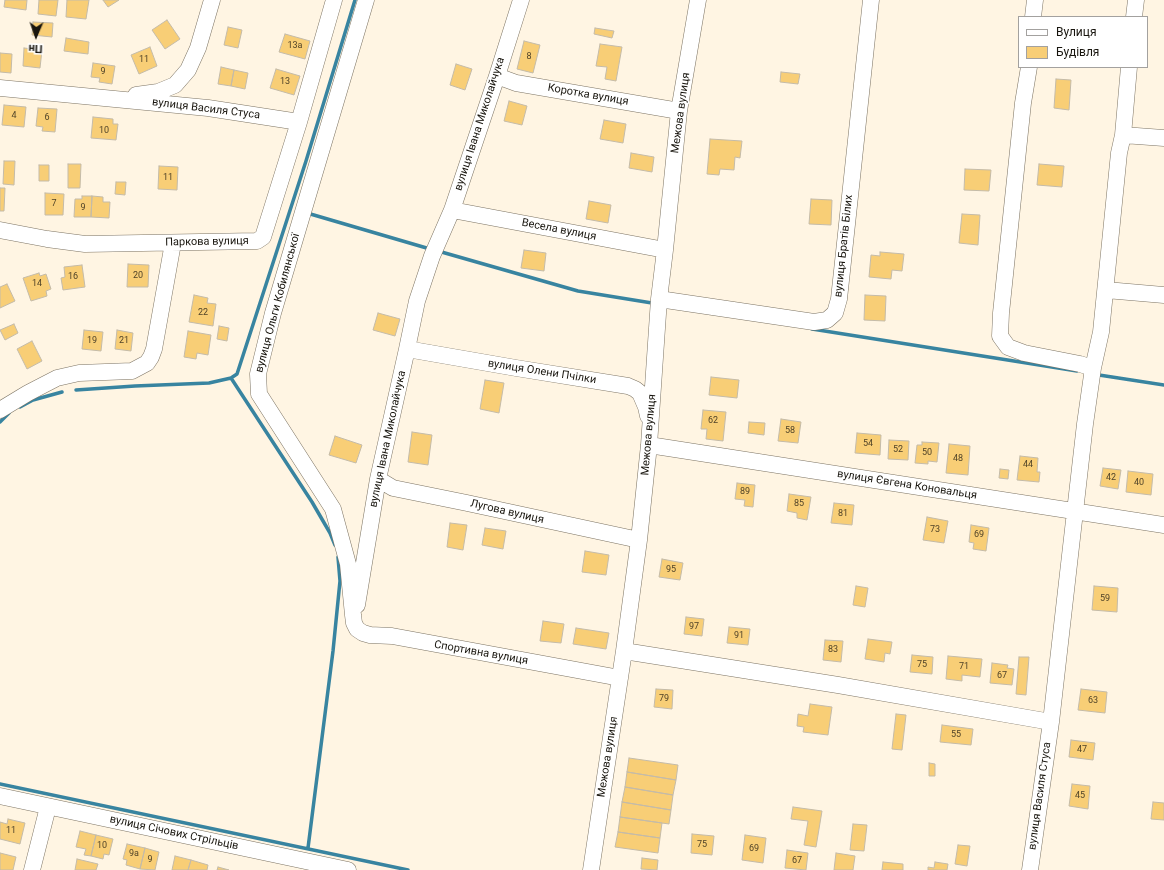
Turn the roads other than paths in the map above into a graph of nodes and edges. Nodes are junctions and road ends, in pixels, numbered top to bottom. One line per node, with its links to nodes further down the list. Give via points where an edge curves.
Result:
1 (212, 0): 15 (street, вулиця Василя Стуса, via 198,48 188,70 175,85 158,92)
2 (334, 0): 17 (street, Паркова вулиця)
3 (366, 0): 36 (street, вулиця Ольги Кобилянської, via 275,306 258,374 259,394 333,509 348,564)
4 (521, 0): 13 (street, вулиця Івана Миколайчука)
5 (698, 0): 16 (street, Межова вулиця)
6 (871, 0): 26 (street, вулиця Братів Білих, via 839,300 835,313 827,320 814,322)
7 (1035, 0): 9 (street)
8 (1136, 0): 10 (street)
9 (1033, 16)
10 (1134, 16)
11 (1029, 68): 28 (street, via 1023,103 1000,336 1008,347 1024,354)
12 (1129, 68): 18 (street, вулиця Василя Стуса)
13 (497, 76): 16 (street, Коротка вулиця, via 516,82); 20 (street, вулиця Івана Миколайчука)
14 (0, 88): 15 (street, вулиця Василя Стуса)
15 (113, 98): 17 (street, вулиця Василя Стуса, via 208,108)
16 (679, 111): 23 (street, Межова вулиця)
17 (299, 122): 22 (street, Паркова вулиця, via 264,238 257,241)
18 (1123, 135): 19 (street); 24 (street, вулиця Василя Стуса, via 1119,153)
19 (1164, 138)
20 (452, 210): 23 (street, Весела вулиця); 27 (street, вулиця Івана Миколайчука, via 434,251 417,301)
21 (0, 230): 22 (street, Паркова вулиця, via 85,244)
22 (173, 243): 29 (street, via 154,349 147,363 132,371 79,373 57,378)
23 (666, 250): 26 (street, Межова вулиця)
24 (1106, 290): 25 (street); 28 (street, вулиця Василя Стуса)
25 (1164, 295)
26 (659, 299): 30 (street, Межова вулиця)
27 (407, 349): 30 (street, вулиця Олени Пчілки, via 628,386 640,393); 32 (street, вулиця Івана Миколайчука)
28 (1093, 368): 33 (street, вулиця Василя Стуса)
29 (0, 410)
30 (651, 426): 31 (street, Межова вулиця)
31 (649, 445): 33 (street, вулиця Євгена Коновальця); 35 (street, Межова вулиця)
32 (378, 479): 35 (street, Лугова вулиця, via 393,488); 36 (street, вулиця Івана Миколайчука)
33 (1074, 512): 34 (street, вулиця Євгена Коновальця); 39 (street, вулиця Василя Стуса)
34 (1164, 525)
35 (639, 540): 37 (street, Межова вулиця)
36 (354, 619): 38 (street, Спортивна вулиця, via 357,629 370,635)
37 (624, 651): 38 (street, Межова вулиця); 39 (street)
38 (620, 678): 44 (street, Межова вулиця)
39 (1050, 722): 45 (street, вулиця Василя Стуса)
40 (0, 796): 41 (street, вулиця Січових Стрільців)
41 (48, 807): 42 (street); 43 (street, вулиця Січових Стрільців)
42 (32, 870)
43 (348, 870)
44 (591, 870)
45 (1030, 870)

